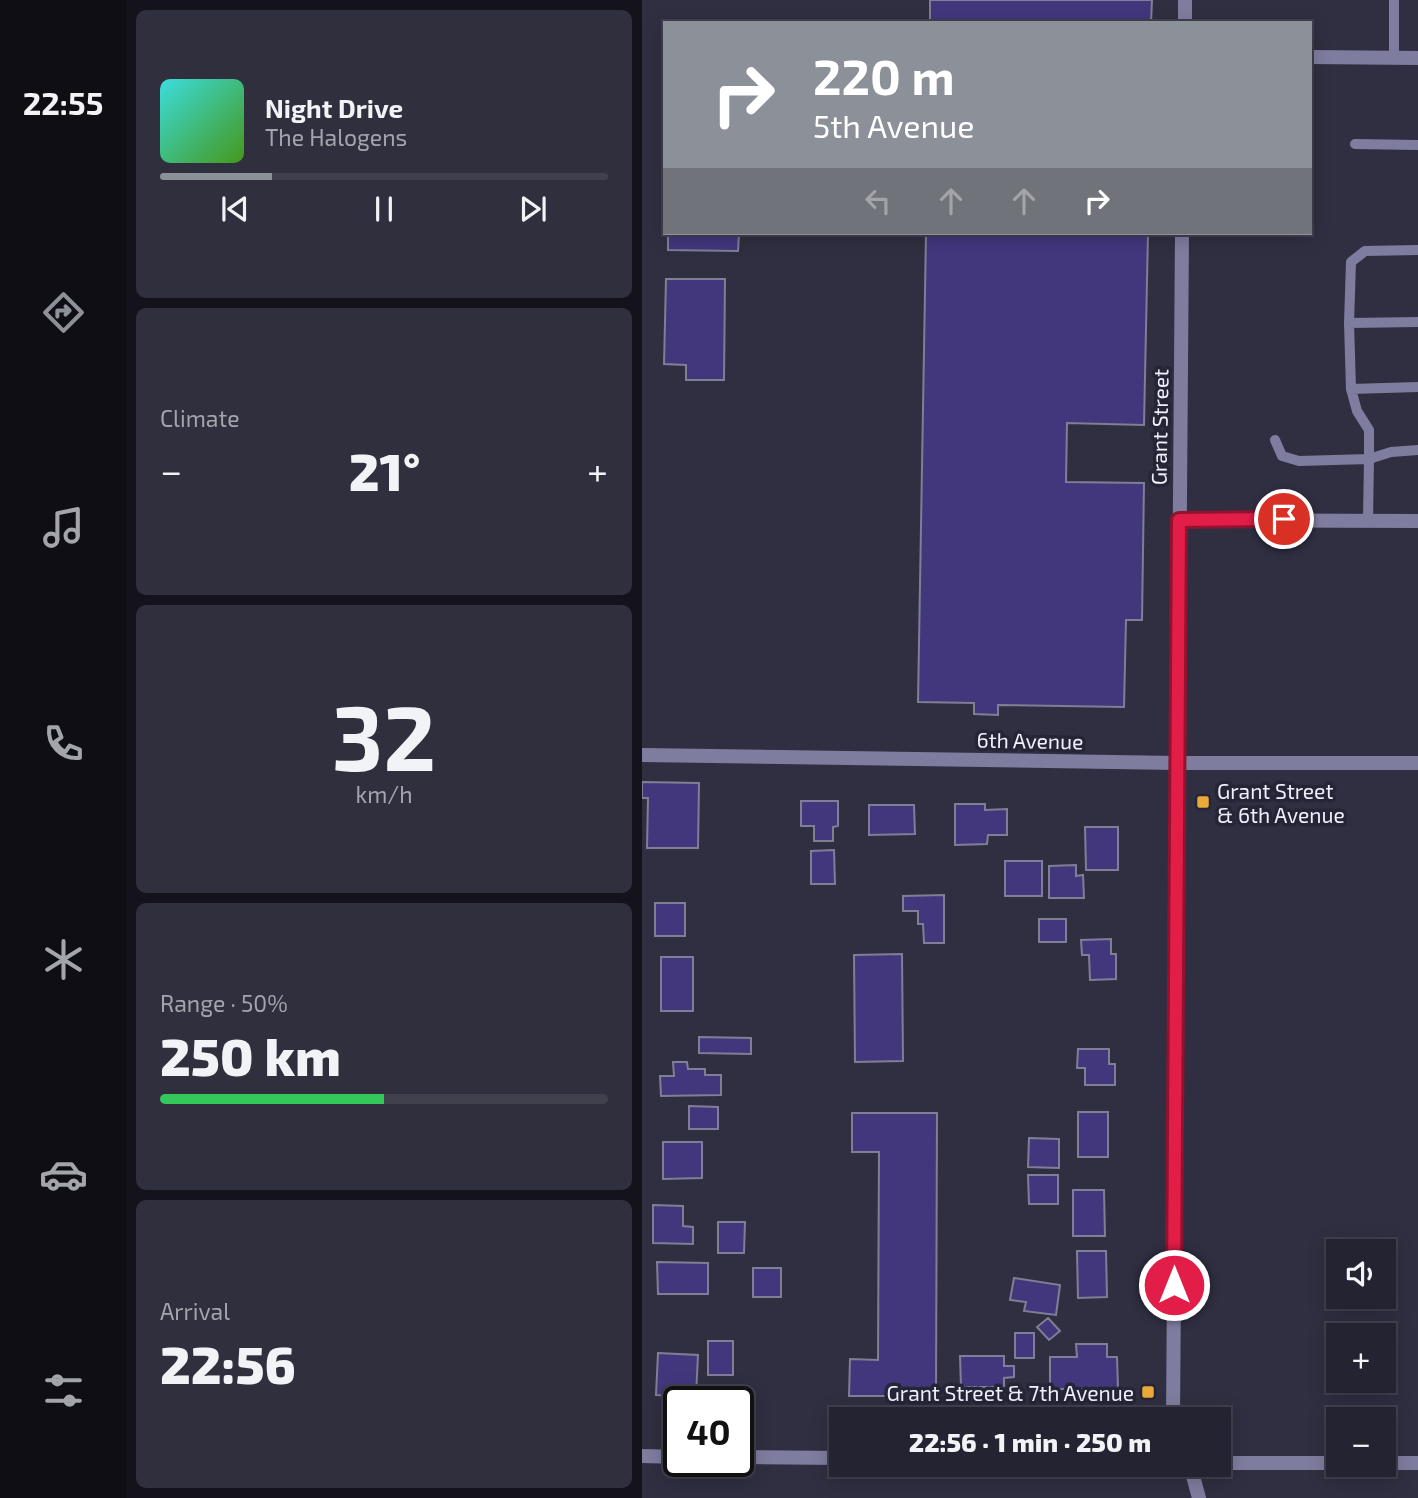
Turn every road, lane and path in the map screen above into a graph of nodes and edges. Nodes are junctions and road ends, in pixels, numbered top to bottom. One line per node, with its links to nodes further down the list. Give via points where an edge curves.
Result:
1 (1185, 0): 3 (street)
2 (1394, 0): 5 (lane)
3 (1185, 21)
4 (1312, 57): 5 (street)
5 (1394, 58): 6 (street)
6 (1418, 58)
7 (1355, 145): 8 (lane)
8 (1418, 145)
9 (1182, 235): 18 (street, Grant Street)
10 (1418, 250): 12 (lane, via 1365,251 1351,262)
11 (1418, 322): 12 (lane)
12 (1349, 323): 14 (lane)
13 (1418, 387): 14 (lane)
14 (1351, 389): 17 (lane, via 1369,430)
15 (1276, 440): 17 (lane, via 1282,456 1299,461)
16 (1418, 450): 17 (lane)
17 (1369, 459): 19 (lane)
18 (1179, 520): 19 (street); 22 (street, Grant Street)
19 (1368, 520): 20 (street)
20 (1418, 521)
21 (642, 755): 22 (street, 6th Avenue)
22 (1177, 763): 23 (street, 6th Avenue); 24 (street, Grant Street)
23 (1418, 763)
24 (1173, 1407)
25 (642, 1456): 26 (street)
26 (663, 1457)
27 (754, 1457): 28 (street)
28 (829, 1458)
29 (1231, 1463): 30 (street)
30 (1326, 1463)
31 (1396, 1463): 32 (street)
32 (1418, 1463)
33 (1193, 1477): 34 (street)
34 (1198, 1498)

